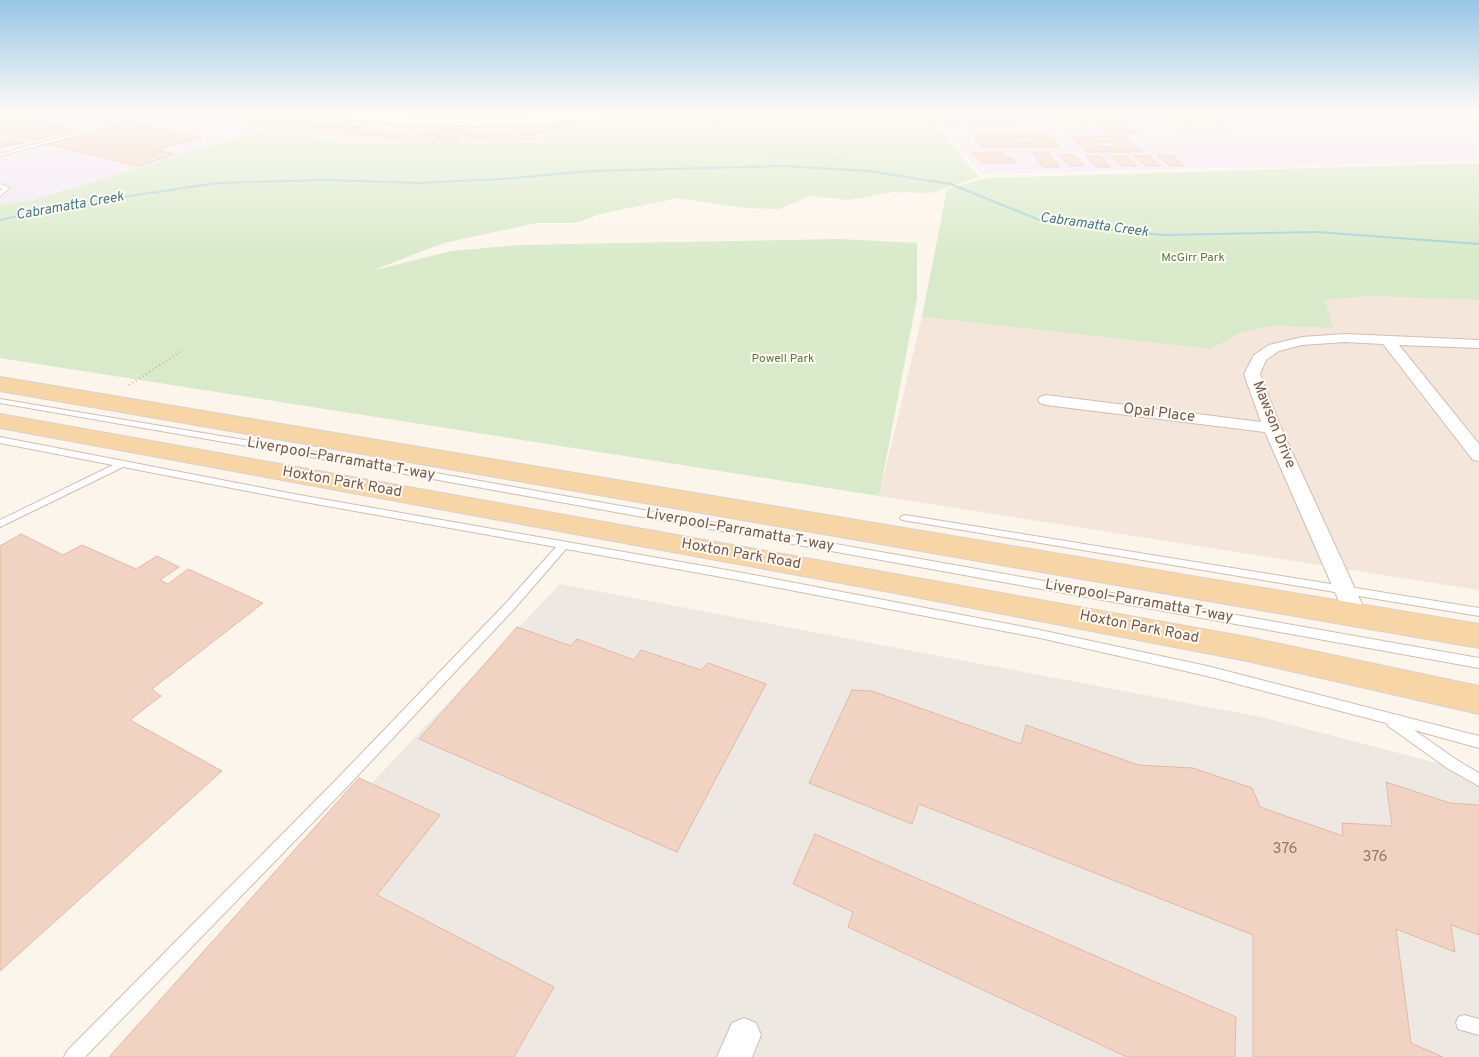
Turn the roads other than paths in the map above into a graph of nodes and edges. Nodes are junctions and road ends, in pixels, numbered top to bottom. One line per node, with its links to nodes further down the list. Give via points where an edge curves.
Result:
1 (0, 186): 2 (lane, via 7,188)
2 (0, 194)
3 (1387, 340): 4 (street, Mawson Drive); 9 (street, Mawson Drive, via 1302,341 1274,348 1259,358 1252,374); 11 (street)
4 (1479, 344)
5 (0, 384): 18 (main road)
6 (1046, 400): 9 (street, Opal Place)
7 (0, 401): 20 (lane, Liverpool–Parramatta T-way)
8 (0, 421): 21 (main road, Hoxton Park Road, via 1247,649)
9 (1272, 428): 16 (street, Mawson Drive)
10 (0, 440): 12 (lane)
11 (1479, 456)
12 (121, 464): 14 (lane); 15 (lane)
13 (905, 518): 16 (lane)
14 (0, 524)
15 (564, 545): 22 (lane, via 1040,634 1207,671); 25 (lane, via 341,784)
16 (1344, 590): 17 (lane); 18 (street, Mawson Drive)
17 (1479, 612)
18 (1356, 615): 19 (main road)
19 (1479, 636)
20 (1479, 663)
21 (1479, 700)
22 (1385, 717): 23 (lane); 24 (lane)
23 (1479, 742)
24 (1479, 780)
25 (73, 1057)

